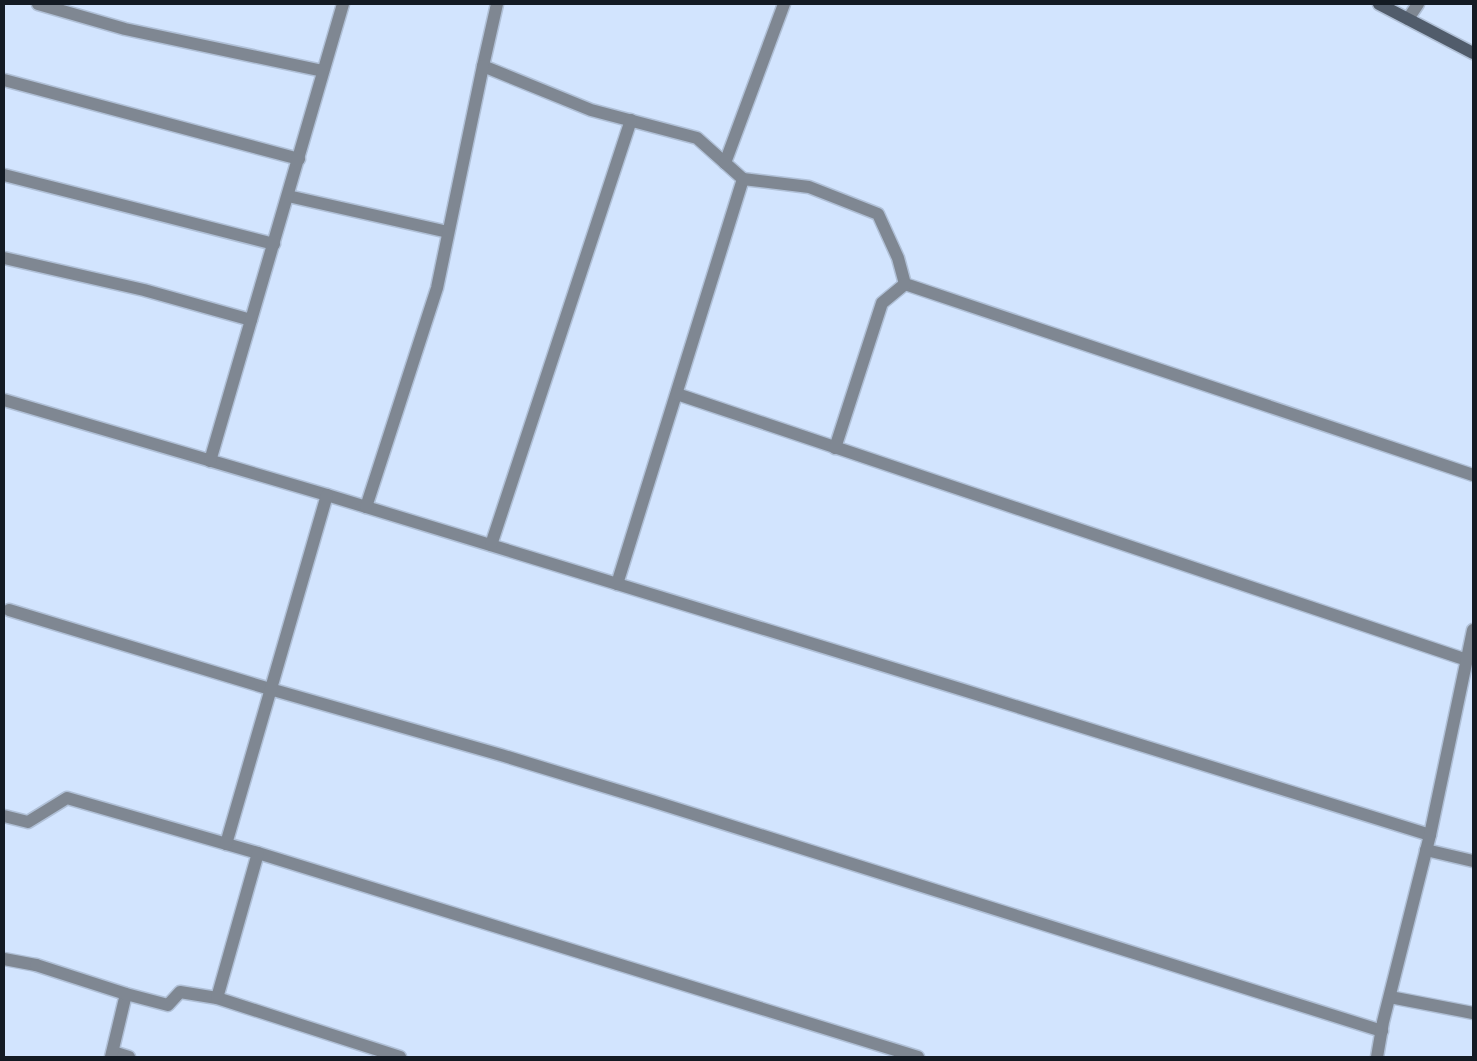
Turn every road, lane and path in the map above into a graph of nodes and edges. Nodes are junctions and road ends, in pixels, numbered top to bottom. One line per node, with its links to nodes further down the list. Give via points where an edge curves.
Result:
1 (38, 4): 10 (street, via 125,29)
2 (344, 4): 10 (street)
3 (497, 4): 9 (street)
4 (784, 4): 14 (street)
5 (1379, 4): 7 (street)
6 (1418, 4): 7 (street)
7 (1408, 19): 8 (street)
8 (1473, 53)
9 (484, 66): 12 (street, via 591,110); 18 (street)
10 (323, 71): 13 (street)
11 (4, 80): 13 (street)
12 (631, 120): 14 (street, via 698,138); 30 (street)
13 (299, 159): 17 (street)
14 (725, 163): 16 (street)
15 (4, 175): 19 (street)
16 (743, 179): 21 (street, via 809,186 878,214); 23 (street)
17 (288, 196): 18 (street); 19 (street)
18 (448, 232): 29 (street, via 436,288)
19 (274, 244): 22 (street)
20 (4, 258): 22 (street, via 144,290)
21 (906, 284): 25 (street, via 882,303); 27 (street)
22 (251, 320): 26 (street)
23 (677, 394): 25 (street); 31 (street)
24 (4, 400): 26 (street)
25 (835, 448): 34 (street)
26 (210, 461): 28 (street)
27 (1473, 475)
28 (326, 495): 29 (street); 35 (street)
29 (366, 507): 30 (street)
30 (491, 545): 31 (street)
31 (617, 584): 37 (street)
32 (9, 610): 35 (street)
33 (1473, 630): 34 (street)
34 (1467, 660): 37 (street)
35 (270, 689): 38 (street); 47 (street, via 623,792)
36 (4, 816): 38 (street, via 28,822 68,798)
37 (1430, 835): 39 (street)
38 (226, 844): 40 (street)
39 (1426, 850): 41 (street); 44 (street)
40 (258, 853): 45 (street); 51 (street)
41 (1473, 861)
42 (4, 959): 43 (street, via 36,965)
43 (126, 994): 45 (street, via 168,1005 180,992); 48 (street)
44 (1390, 997): 46 (street); 47 (street)
45 (217, 998): 50 (street)
46 (1473, 1012)
47 (1382, 1032): 52 (street)
48 (112, 1055): 49 (street)
49 (129, 1057)
50 (400, 1057)
51 (918, 1057)
52 (1377, 1057)

